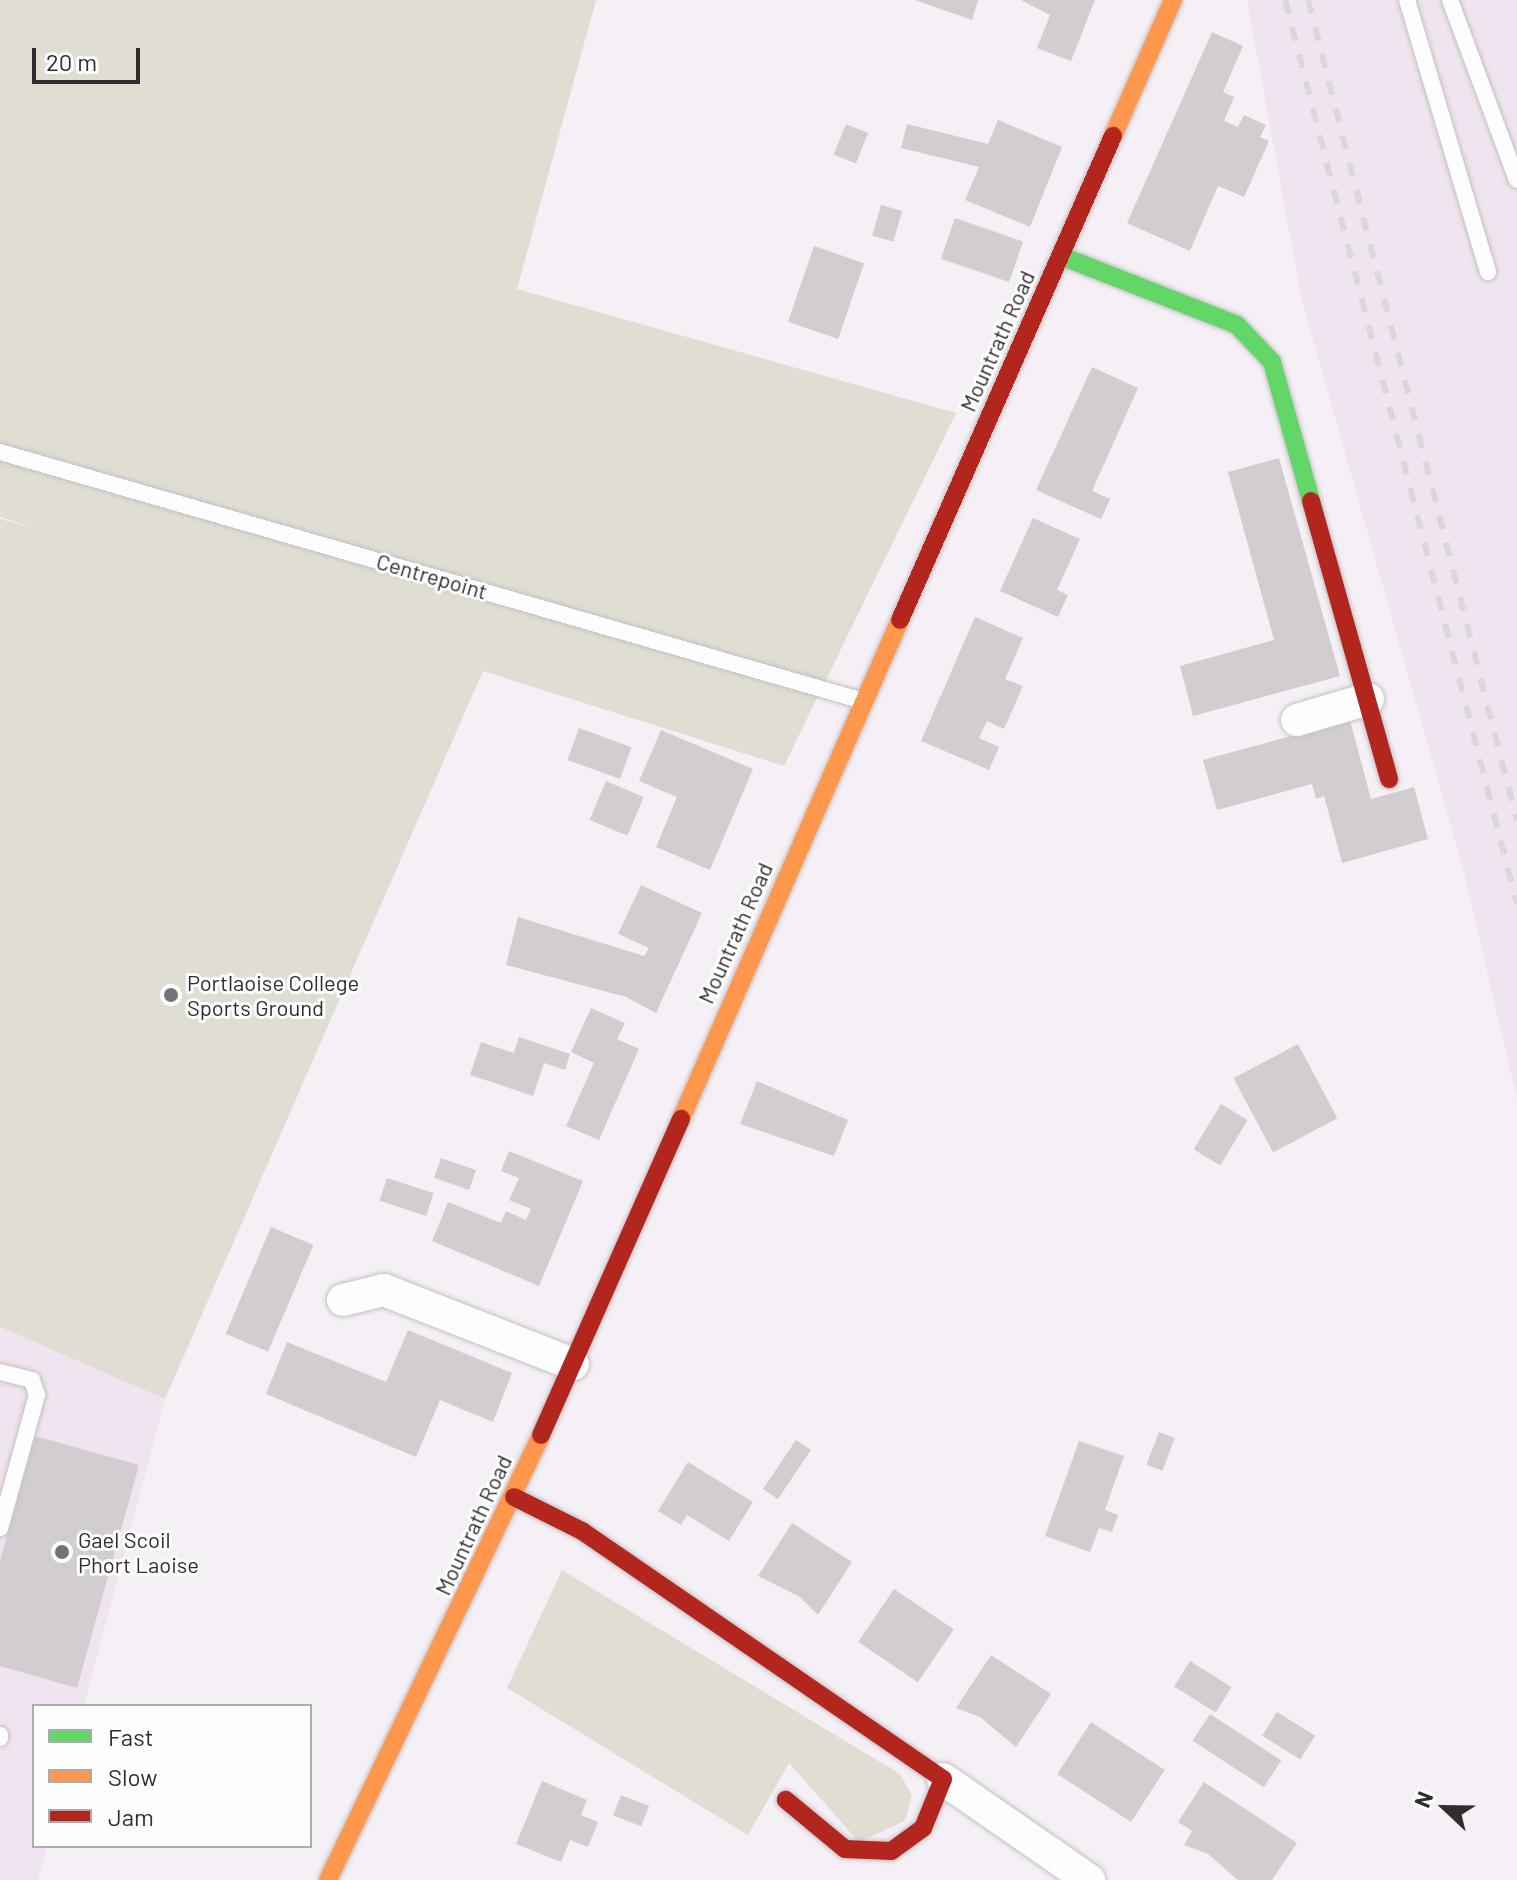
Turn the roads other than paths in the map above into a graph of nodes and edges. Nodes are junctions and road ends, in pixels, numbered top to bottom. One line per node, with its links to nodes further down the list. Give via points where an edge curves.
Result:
1 (1173, 0): 5 (main road, Mountrath Road)
2 (1407, 0): 6 (lane)
3 (1450, 0): 4 (lane)
4 (1517, 180)
5 (1061, 256): 8 (main road, via 1256,339 1288,406); 9 (main road, Mountrath Road)
6 (1488, 272)
7 (0, 452): 9 (lane, Centrepoint)
8 (1368, 699): 10 (street); 11 (main road)
9 (863, 701): 13 (main road, Mountrath Road)
10 (1297, 720)
11 (1389, 779)
12 (343, 1300): 13 (street, via 384,1290)
13 (573, 1364): 15 (main road, Mountrath Road)
14 (0, 1372): 16 (lane, via 32,1380 37,1395)
15 (514, 1497): 17 (main road, via 582,1531); 19 (main road, Mountrath Road)
16 (0, 1528)
17 (943, 1779): 18 (main road, via 923,1828 891,1851 845,1849); 20 (street)
18 (786, 1800)
19 (328, 1880)
20 (1089, 1880)

